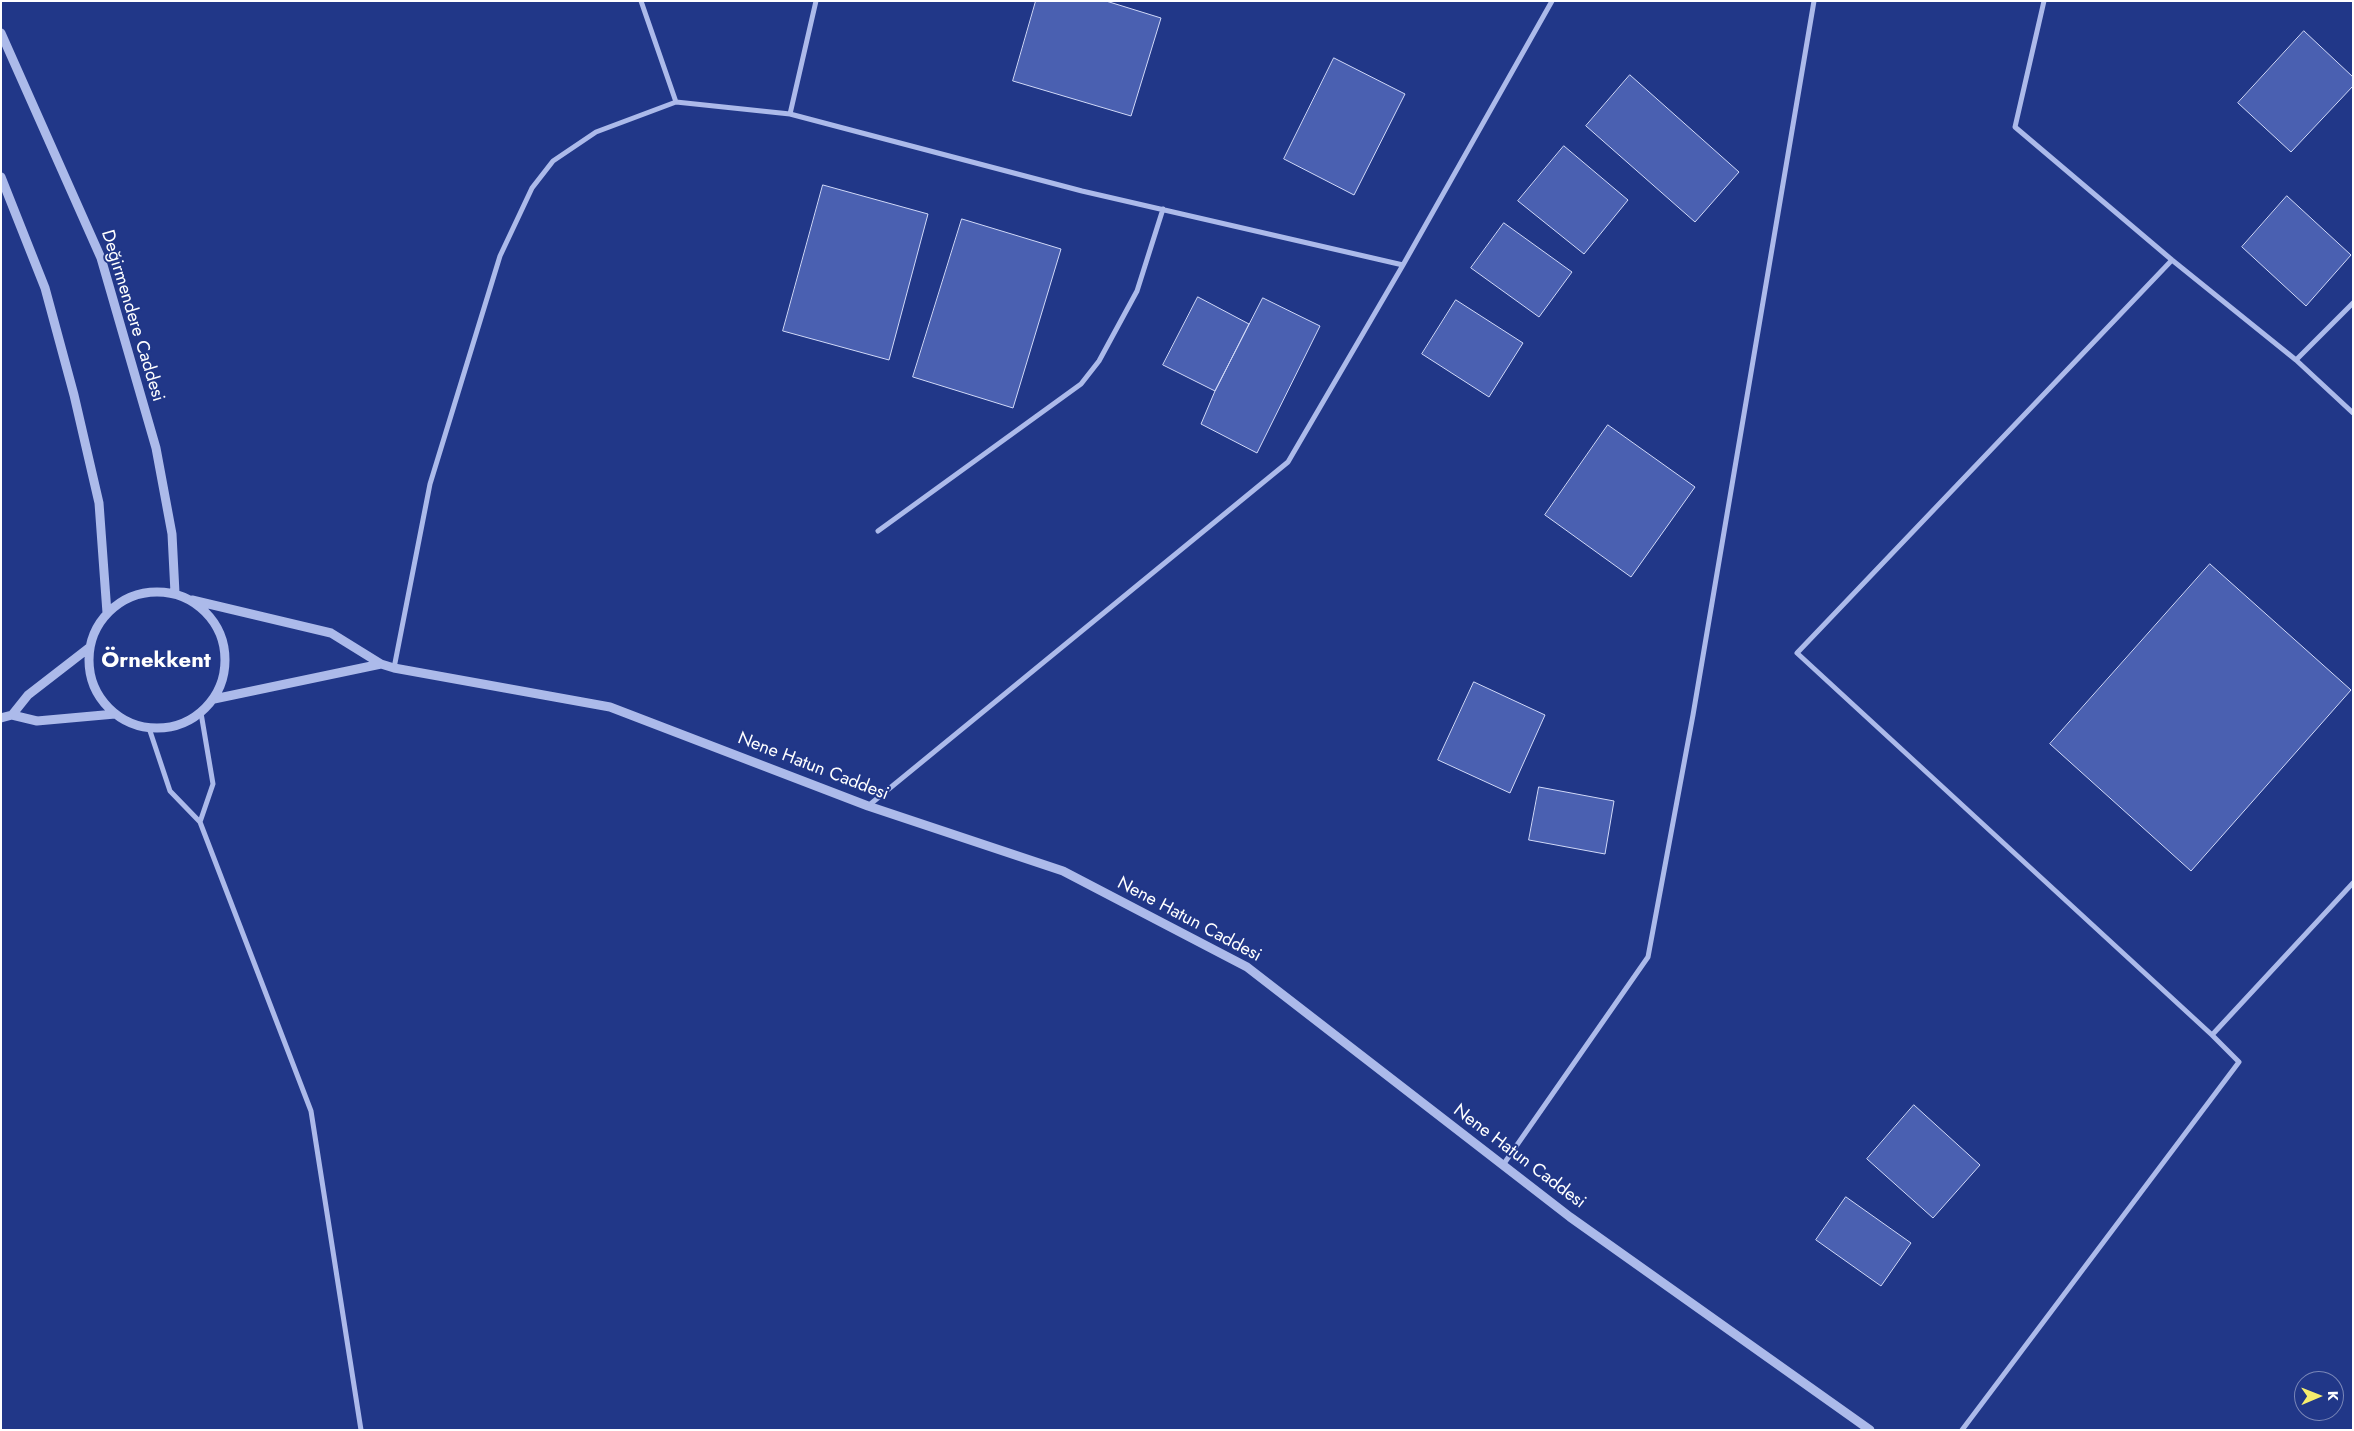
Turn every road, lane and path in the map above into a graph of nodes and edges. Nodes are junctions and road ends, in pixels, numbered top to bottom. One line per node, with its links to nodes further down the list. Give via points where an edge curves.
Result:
1 (641, 1): 7 (street)
2 (816, 1): 8 (street)
3 (1552, 1): 12 (street)
4 (1814, 1): 33 (street, via 1693,715 1648,957)
5 (2044, 1): 11 (street, via 2015,127)
6 (1, 33): 17 (street, Değirmendere Caddesi, via 101,258 156,448 172,534)
7 (676, 102): 8 (street); 22 (street, via 596,132 553,161 532,188 500,256 430,484)
8 (790, 114): 10 (street, via 1082,191)
9 (1, 177): 19 (street, via 46,288 74,395 98,503)
10 (1163, 209): 12 (street); 16 (street, via 1137,291 1098,361 1081,384)
11 (2172, 260): 14 (street); 32 (street, via 1797,653)
12 (1403, 265): 29 (street, via 1288,462)
13 (2353, 303): 14 (street)
14 (2296, 360): 15 (street)
15 (2353, 413)
16 (878, 531)
17 (175, 593): 18 (street); 19 (street, via 156,591 138,594 121,601)
18 (192, 600): 21 (street, Nene Hatun Caddesi, via 331,633); 23 (street, via 218,627 224,645 226,664)
19 (107, 613): 20 (street, via 96,629)
20 (90, 647): 25 (street, via 93,684 101,700); 26 (street, via 28,695)
21 (381, 664): 22 (street, Nene Hatun Caddesi); 23 (street, Nene Hatun Caddesi)
22 (394, 668): 29 (street, Nene Hatun Caddesi, via 610,707)
23 (214, 699): 24 (street)
24 (202, 713): 28 (street, via 185,723); 30 (street, via 213,784)
25 (115, 714): 26 (street, via 37,721); 28 (street, via 130,723)
26 (12, 715): 27 (street)
27 (1, 718)
28 (149, 728): 30 (street, via 170,791)
29 (868, 806): 33 (street, Nene Hatun Caddesi, via 1062,872 1247,967)
30 (200, 822): 34 (street, via 311,1111)
31 (2353, 883): 32 (street)
32 (2212, 1035): 36 (street, via 2239,1062)
33 (1503, 1165): 35 (street, Nene Hatun Caddesi, via 1570,1217)
34 (361, 1430)
35 (1870, 1430)
36 (1962, 1430)

